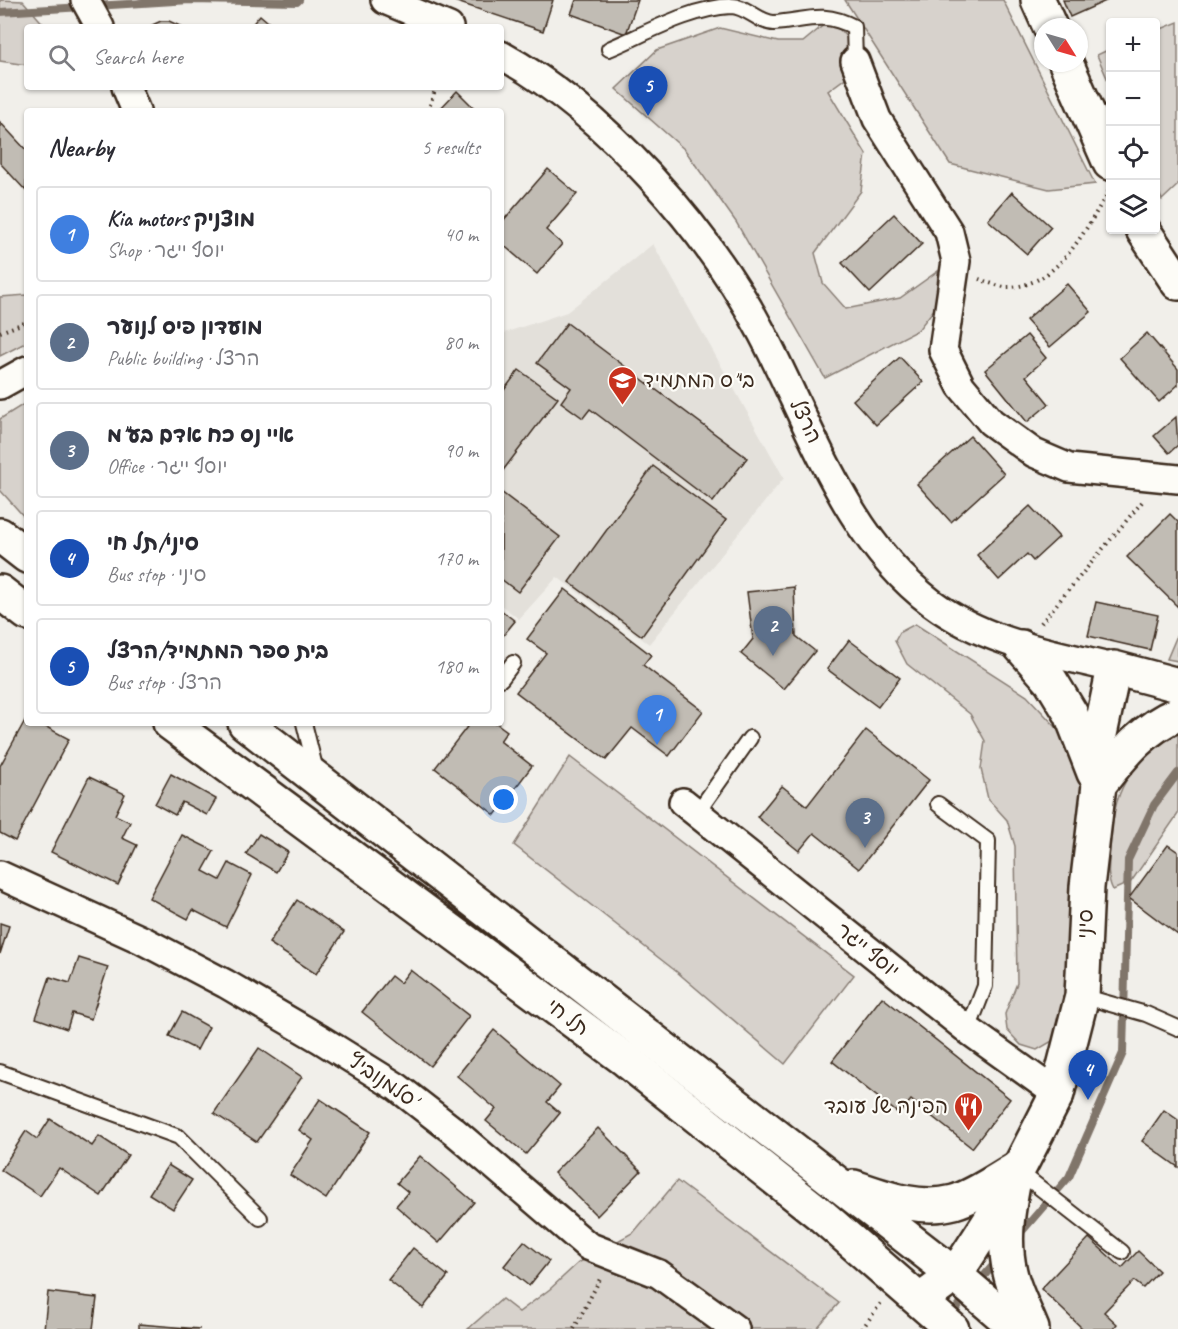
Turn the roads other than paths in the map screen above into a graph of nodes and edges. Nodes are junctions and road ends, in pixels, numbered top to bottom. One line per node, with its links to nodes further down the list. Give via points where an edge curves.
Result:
1 (85, 0): 5 (street)
2 (385, 0): 6 (street)
3 (1038, 0): 4 (main road)
4 (1046, 18)
5 (98, 24)
6 (441, 24)
7 (609, 48): 9 (lane, via 680,19 733,6 771,23 836,17 854,27)
8 (504, 57): 21 (street, הרצל, via 572,105 622,149 660,187 718,260 761,332 839,488 900,575 933,603 982,632)
9 (855, 61): 18 (street, via 877,119 949,232 956,261 943,350 961,387 991,422 1034,453 1069,468)
10 (1070, 72): 13 (main road)
11 (127, 90): 12 (street)
12 (135, 108)
13 (1106, 154)
14 (1146, 234): 15 (main road)
15 (1178, 284)
16 (24, 372): 17 (street)
17 (0, 385)
18 (1171, 478)
19 (0, 592): 20 (main road)
20 (24, 611)
21 (1021, 647): 23 (street, הרצל); 32 (main road, via 1051,681 1071,714)
22 (513, 663): 24 (lane)
23 (1114, 668): 25 (main road, הרצל); 32 (main road, סיני, via 1099,739)
24 (504, 675)
25 (1178, 685)
26 (1178, 714): 32 (main road, via 1157,723 1127,749)
27 (174, 726): 46 (main road, תל חי, via 626,1060)
28 (249, 726): 31 (main road, תל חי)
29 (305, 726): 31 (lane, via 310,757)
30 (750, 738): 34 (lane)
31 (321, 783): 42 (main road, תל חי)
32 (1099, 785): 36 (main road, סיני, via 1087,887)
33 (938, 804): 38 (lane, via 988,842 985,986)
34 (690, 808): 38 (street, יוסף ייגר)
35 (0, 875): 47 (street, סלמנוביץ', via 153,945 339,1051 397,1087 455,1132 588,1246 659,1274)
36 (1082, 996): 37 (lane, via 1146,1014); 40 (main road, סיני)
37 (1178, 1028)
38 (968, 1030): 40 (street, יוסף ייגר)
39 (0, 1072): 43 (lane, via 179,1137)
40 (1057, 1094): 41 (main road, סיני)
41 (1016, 1170): 42 (main road, via 955,1202 932,1204 898,1201); 44 (lane); 45 (main road, סיני, via 999,1207); 50 (main road, via 1005,1240 1010,1273)
42 (835, 1181): 45 (main road, תל חי)
43 (260, 1218)
44 (1122, 1252)
45 (946, 1268): 46 (main road, סיני); 49 (main road, תל חי)
46 (921, 1300): 48 (main road, תל חי)
47 (735, 1329)
48 (952, 1329)
49 (1018, 1329)
50 (1032, 1329)

